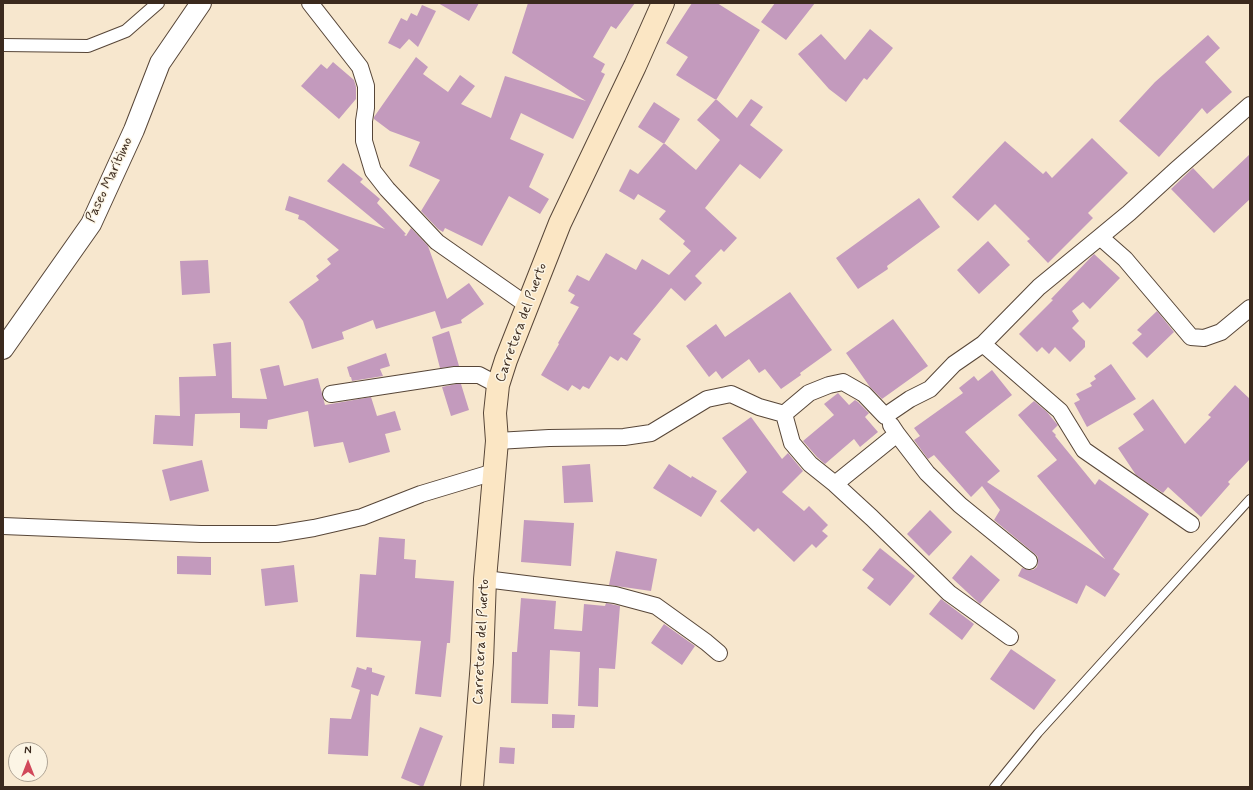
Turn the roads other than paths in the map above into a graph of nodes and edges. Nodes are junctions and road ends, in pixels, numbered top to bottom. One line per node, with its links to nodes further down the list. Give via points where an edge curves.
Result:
1 (158, 3): 5 (street, via 126,31 88,46)
2 (201, 3): 11 (street, Paseo Marítimo, via 160,62 134,130 91,224)
3 (310, 3): 8 (street, via 360,67 366,86 364,140 373,171 436,242)
4 (662, 3): 8 (main road, Carretera del Puerto, via 635,66 560,223)
5 (3, 44)
6 (1250, 105): 7 (street)
7 (1100, 237): 9 (street, via 1125,259 1190,337 1204,338 1221,332); 10 (street, via 1039,287)
8 (527, 305): 12 (main road, Carretera del Puerto)
9 (1250, 308)
10 (983, 344): 15 (street, via 954,364 930,389); 21 (street, via 1060,412 1084,450)
11 (3, 349)
12 (498, 385): 13 (street, via 479,374 454,375); 17 (main road, Carretera del Puerto, via 495,413)
13 (331, 394)
14 (784, 414): 15 (street, via 809,393 843,382 864,394); 17 (street, via 759,407 731,394 707,399 651,433 624,437); 19 (street, via 792,443 810,464)
15 (885, 416): 16 (street)
16 (897, 434): 19 (street); 23 (street, via 927,473 960,505)
17 (497, 441): 18 (main road, Carretera del Puerto)
18 (494, 472): 22 (street, via 421,494 362,517 277,534 201,534); 24 (main road, Carretera del Puerto)
19 (835, 484): 25 (street, via 949,593)
20 (1250, 499): 28 (lane, via 1038,733)
21 (1191, 524)
22 (3, 526)
23 (1029, 561)
24 (485, 579): 26 (street, via 615,595 656,606); 27 (main road, Carretera del Puerto, via 482,662)
25 (1010, 636)
26 (719, 653)
27 (472, 787)
28 (994, 787)

